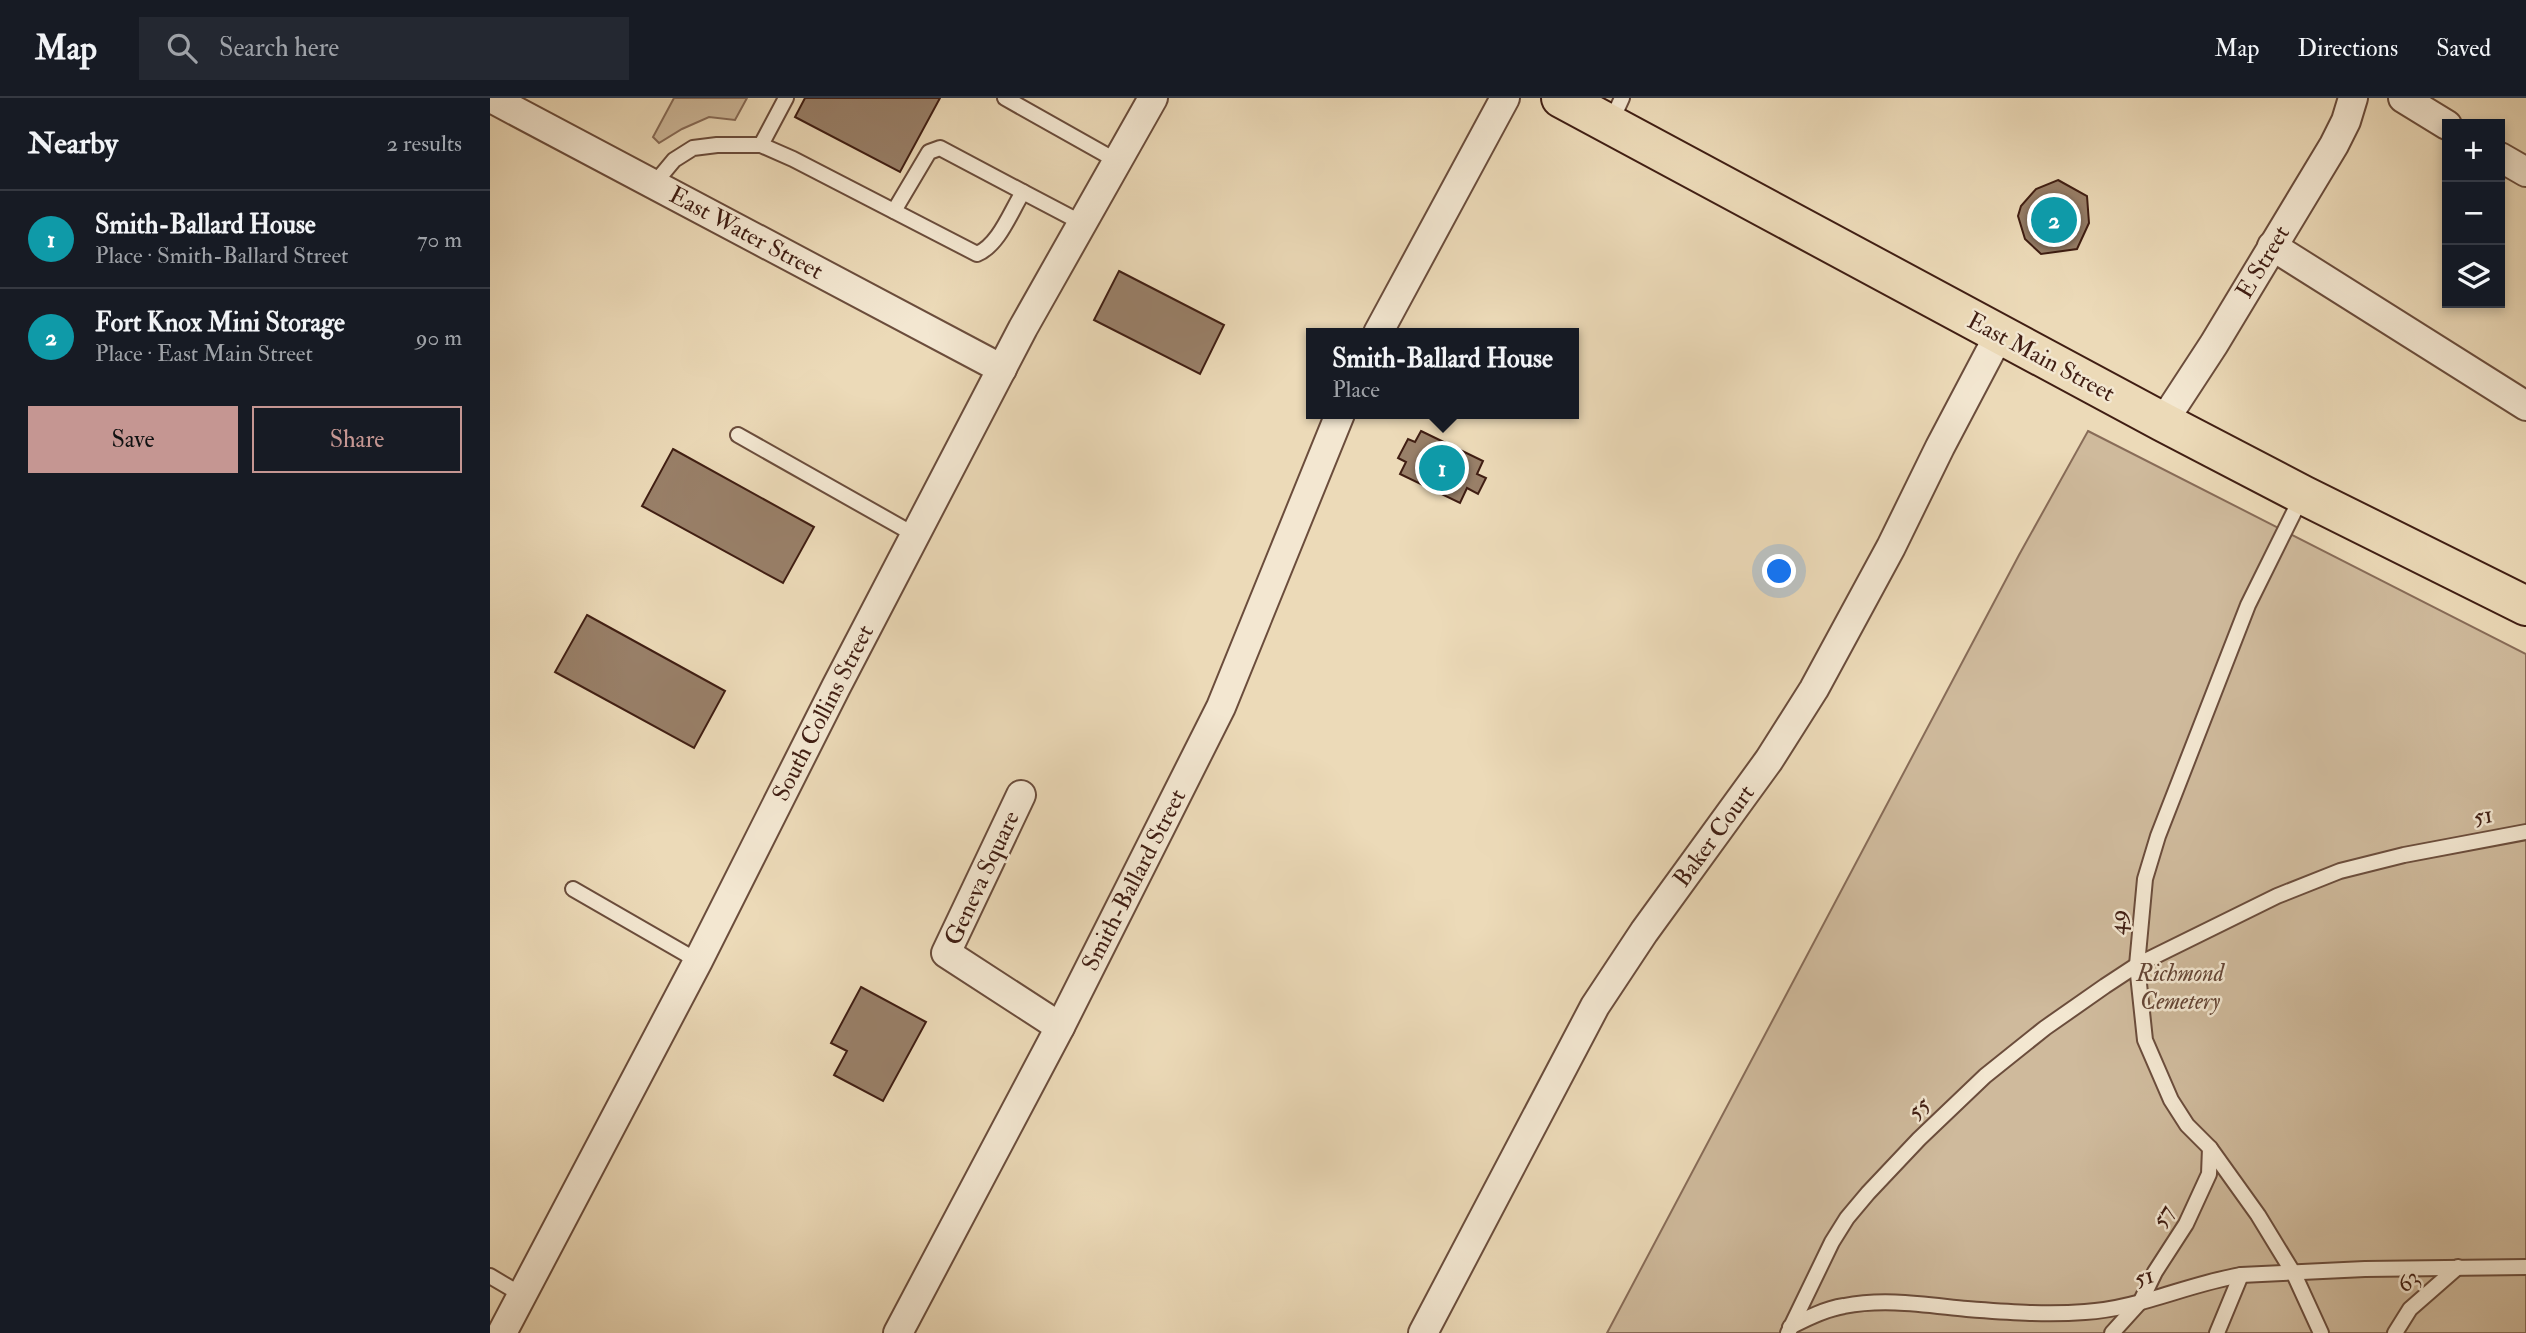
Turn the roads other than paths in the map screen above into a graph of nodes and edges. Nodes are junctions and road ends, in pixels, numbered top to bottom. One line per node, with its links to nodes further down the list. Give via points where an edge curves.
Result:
1 (491, 98): 15 (street, East Water Street)
2 (786, 98): 11 (lane)
3 (1005, 98): 13 (lane)
4 (1153, 98): 13 (street, South Collins Street)
5 (1505, 98): 20 (street)
6 (1561, 98): 9 (main road, East Main Street)
7 (2353, 98): 19 (street, E Street, via 2334,145)
8 (2403, 98): 10 (street)
9 (1616, 111): 21 (main road, East Main Street)
10 (2442, 122)
11 (761, 145): 15 (lane, via 693,148 674,160); 17 (lane)
12 (2505, 160): 14 (street)
13 (1117, 161): 18 (street, South Collins Street)
14 (2526, 173)
15 (654, 184): 22 (street, East Water Street)
16 (1023, 192): 17 (lane, via 996,237 977,254); 17 (lane, via 940,148 929,152); 18 (lane)
17 (894, 211)
18 (1082, 223): 22 (street, South Collins Street)
19 (2272, 246): 23 (street); 25 (street, E Street)
20 (1381, 328)
21 (1999, 335): 25 (main road, East Main Street); 47 (street, Baker Court, via 1814,690 1595,1006)
22 (1002, 369): 28 (street, South Collins Street)
23 (2526, 406)
24 (1338, 419): 35 (street, Smith-Ballard Street, via 1221,707)
25 (2163, 422): 27 (main road, East Main Street)
26 (738, 435): 28 (lane)
27 (2302, 495): 29 (main road, East Main Street); 34 (lane, 49, via 2248,605 2158,836 2145,879)
28 (915, 535): 33 (street, South Collins Street)
29 (2526, 606)
30 (1021, 795): 35 (street, Geneva Square, via 946,953)
31 (2526, 832): 34 (lane, 51, via 2340,871 2277,895)
32 (573, 888): 33 (lane)
33 (698, 961): 42 (street, South Collins Street)
34 (2137, 965): 36 (lane, 49, via 2145,1040 2171,1100); 44 (lane, 55, via 2045,1028 1985,1076 1919,1139 1847,1218)
35 (1060, 1027): 46 (street, Smith-Ballard Street)
36 (2210, 1148): 39 (lane, 49); 43 (lane, 57, via 2209,1174 2202,1193)
37 (2458, 1267): 38 (lane, 51); 39 (lane, 51); 51 (lane, 63, via 2410,1309)
38 (2526, 1267)
39 (2294, 1274): 40 (lane, 51); 50 (lane, 49)
40 (2241, 1275): 43 (lane, 51); 49 (lane)
41 (490, 1276): 42 (lane)
42 (522, 1295): 45 (street, South Collins Street)
43 (2141, 1301): 44 (lane, 51, via 2083,1312 1875,1302 1842,1306); 48 (lane, 57)
44 (1786, 1331)
45 (502, 1333)
46 (898, 1333)
47 (1423, 1333)
48 (2112, 1333)
49 (2217, 1333)
50 (2321, 1333)
51 (2395, 1333)

